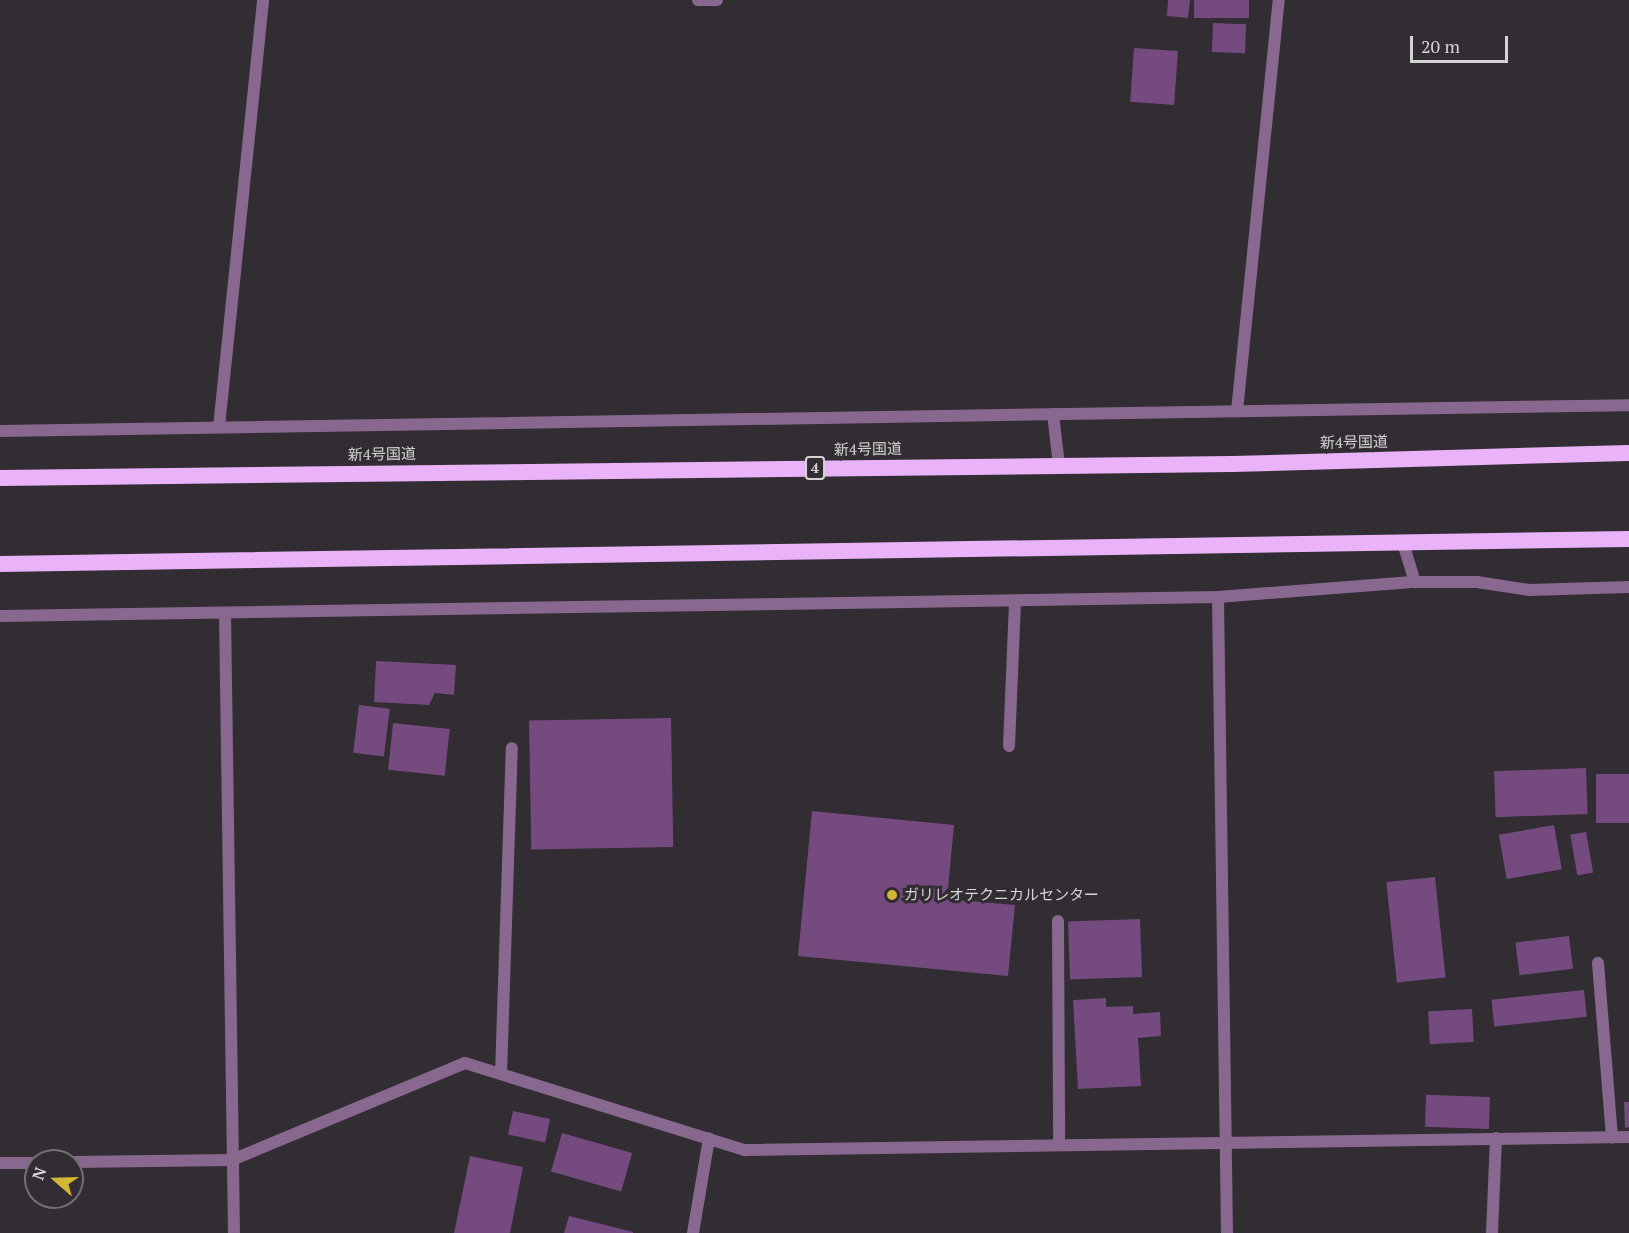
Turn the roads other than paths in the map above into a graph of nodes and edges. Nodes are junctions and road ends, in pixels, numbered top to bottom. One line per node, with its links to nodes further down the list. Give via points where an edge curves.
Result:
1 (263, 0): 8 (street)
2 (698, 0): 3 (street)
3 (717, 0)
4 (1280, 0): 6 (street)
5 (1629, 405): 6 (street)
6 (1237, 411): 7 (street)
7 (1053, 414): 8 (street); 11 (street)
8 (219, 427): 9 (street)
9 (0, 431)
10 (1629, 453): 11 (highway, 新4号国道 / 4)
11 (1059, 465): 12 (highway, 新4号国道 / 4)
12 (0, 478)
13 (1629, 539): 14 (highway)
14 (1403, 543): 15 (highway); 16 (street)
15 (0, 564)
16 (1415, 582): 17 (street, via 1477,582 1529,590); 18 (street)
17 (1629, 587)
18 (1218, 597): 19 (street); 31 (street)
19 (1015, 601): 20 (street); 22 (street)
20 (225, 613): 21 (street); 33 (street)
21 (0, 616)
22 (1009, 746)
23 (512, 748): 26 (street)
24 (1058, 921): 32 (street)
25 (1598, 963): 27 (street)
26 (501, 1074): 29 (street); 33 (street, via 465,1063)
27 (1612, 1137): 28 (street); 30 (street)
28 (1629, 1137)
29 (709, 1138): 32 (street, via 745,1150); 38 (street)
30 (1496, 1138): 31 (street); 40 (street)
31 (1227, 1142): 32 (street); 39 (street)
32 (1059, 1144)
33 (232, 1160): 35 (street); 37 (street)
34 (24, 1162): 36 (street)
35 (84, 1162)
36 (0, 1163)
37 (234, 1233)
38 (693, 1233)
39 (1227, 1233)
40 (1492, 1233)

